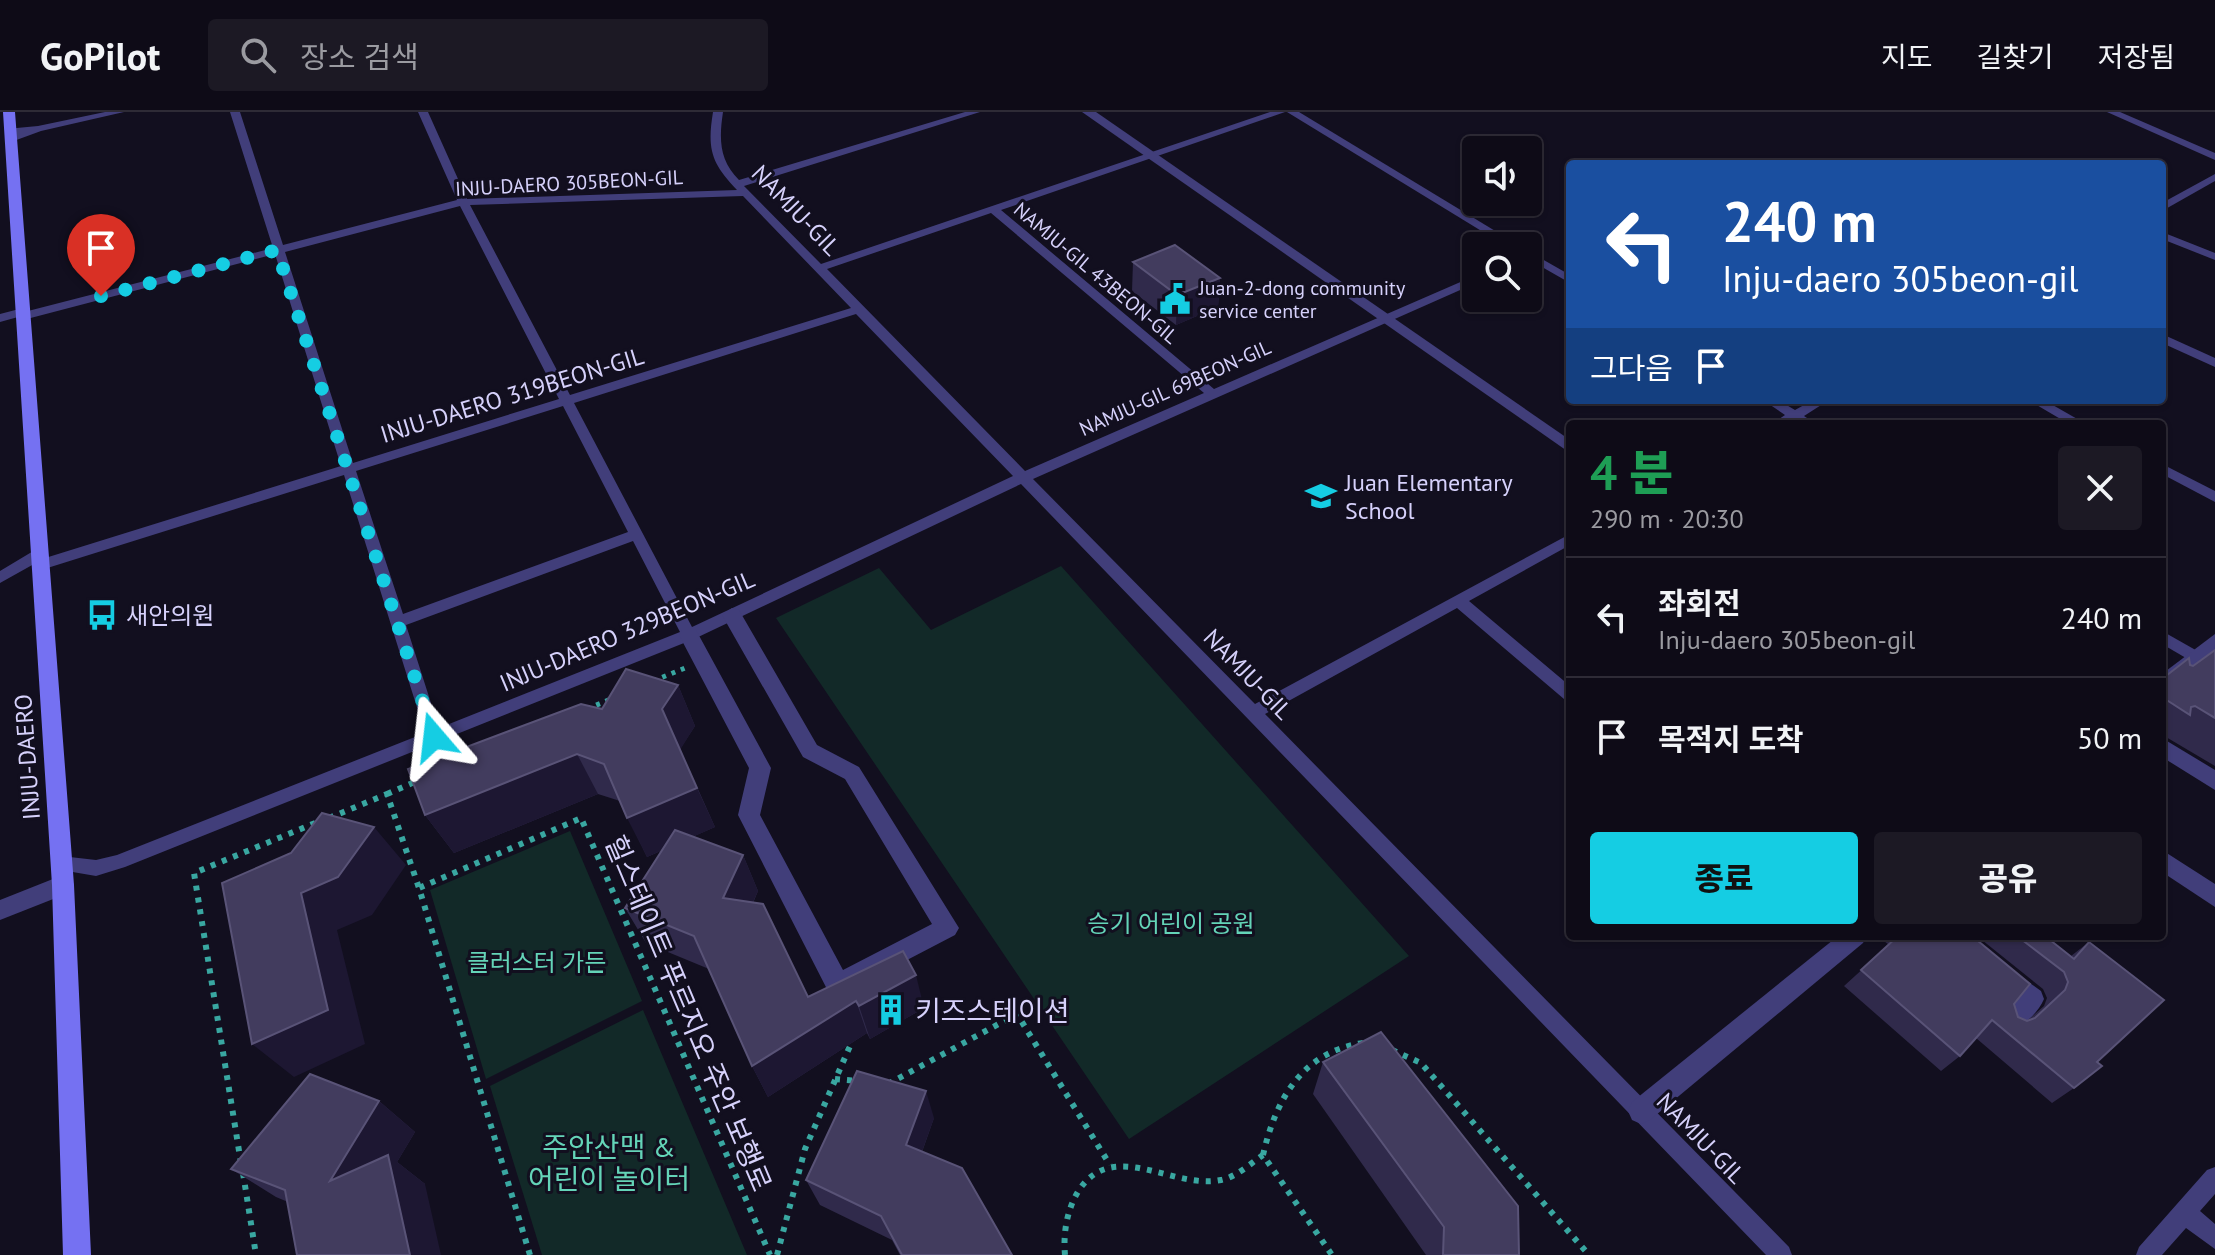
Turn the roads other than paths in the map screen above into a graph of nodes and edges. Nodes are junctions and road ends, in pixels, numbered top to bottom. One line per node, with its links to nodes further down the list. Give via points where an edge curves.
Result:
1 (119, 112): 10 (lane)
2 (235, 112): 20 (lane)
3 (423, 112): 15 (lane)
4 (718, 112): 14 (lane, NAMJU-GIL, via 716,158)
5 (975, 112): 14 (lane, INJU-DAERO 305BEON-GIL)
6 (1088, 112): 11 (street)
7 (1280, 112): 11 (lane, NAMJU-GIL 43BEON-GIL)
8 (1292, 112): 18 (lane)
9 (2112, 112): 12 (lane)
10 (8, 131): 27 (main road, INJU-DAERO)
11 (1152, 156): 17 (lane, NAMJU-GIL 43BEON-GIL); 29 (street)
12 (2215, 157)
13 (2215, 177): 16 (lane)
14 (742, 189): 15 (lane, INJU-DAERO 305BEON-GIL); 23 (lane, NAMJU-GIL)
15 (463, 202): 20 (lane, INJU-DAERO 305BEON-GIL); 33 (lane)
16 (2166, 206)
17 (995, 211): 23 (lane, NAMJU-GIL 43BEON-GIL); 32 (lane, NAMJU-GIL 43BEON-GIL)
18 (1491, 232)
19 (2166, 237): 21 (lane)
20 (277, 250): 27 (lane, INJU-DAERO 305BEON-GIL); 42 (lane)
21 (2215, 257)
22 (1542, 264): 24 (lane)
23 (819, 268): 26 (lane, NAMJU-GIL)
24 (1566, 278)
25 (1462, 285): 29 (lane, NAMJU-GIL 69BEON-GIL)
26 (860, 309): 33 (lane, INJU-DAERO 319BEON-GIL); 44 (lane, NAMJU-GIL)
27 (23, 314): 28 (lane, INJU-DAERO 305BEON-GIL); 48 (main road, INJU-DAERO)
28 (0, 318)
29 (1384, 318): 32 (lane, NAMJU-GIL 69BEON-GIL); 41 (street)
30 (2166, 340): 31 (lane)
31 (2215, 363)
32 (1211, 393): 44 (lane, NAMJU-GIL 69BEON-GIL)
33 (567, 401): 42 (lane, INJU-DAERO 319BEON-GIL); 46 (lane)
34 (1776, 404): 37 (lane)
35 (1816, 404): 37 (lane)
36 (2042, 404): 40 (lane)
37 (1795, 415): 38 (lane); 39 (lane)
38 (1786, 420)
39 (1803, 420)
40 (2072, 420)
41 (1566, 445)
42 (348, 469): 48 (lane, INJU-DAERO 319BEON-GIL); 52 (lane)
43 (2166, 470): 45 (lane)
44 (1024, 477): 51 (lane, INJU-DAERO 329BEON-GIL); 60 (lane, NAMJU-GIL)
45 (2215, 497)
46 (636, 534): 52 (lane); 53 (lane)
47 (1566, 541): 50 (lane)
48 (40, 559): 49 (lane, INJU-DAERO 319BEON-GIL); 65 (main road, INJU-DAERO)
49 (0, 578)
50 (1458, 601): 59 (lane); 60 (lane)
51 (732, 615): 53 (lane, INJU-DAERO 329BEON-GIL); 53 (street, via 810,751 852,773 947,928 838,985 749,815 760,768)
52 (398, 622): 61 (lane)
53 (689, 635): 61 (lane, INJU-DAERO 329BEON-GIL)
54 (2166, 640): 56 (lane)
55 (2215, 641): 56 (street)
56 (2195, 658): 57 (lane); 58 (street)
57 (2215, 669)
58 (2166, 682)
59 (1566, 692)
60 (1253, 713): 71 (lane, NAMJU-GIL)
61 (434, 737): 65 (lane, INJU-DAERO 329BEON-GIL, via 119,862)
62 (2166, 749): 63 (street)
63 (2215, 781)
64 (2166, 863): 66 (street)
65 (62, 874): 67 (street); 75 (main road, INJU-DAERO)
66 (2215, 897)
67 (0, 910)
68 (1850, 940): 71 (street)
69 (1989, 964): 70 (street, via 2032,999)
70 (2008, 1022)
71 (1641, 1111): 76 (lane, NAMJU-GIL)
72 (2215, 1178): 73 (lane)
73 (2185, 1213): 74 (lane); 77 (lane)
74 (2215, 1238)
75 (77, 1255)
76 (1781, 1255)
77 (2147, 1255)

